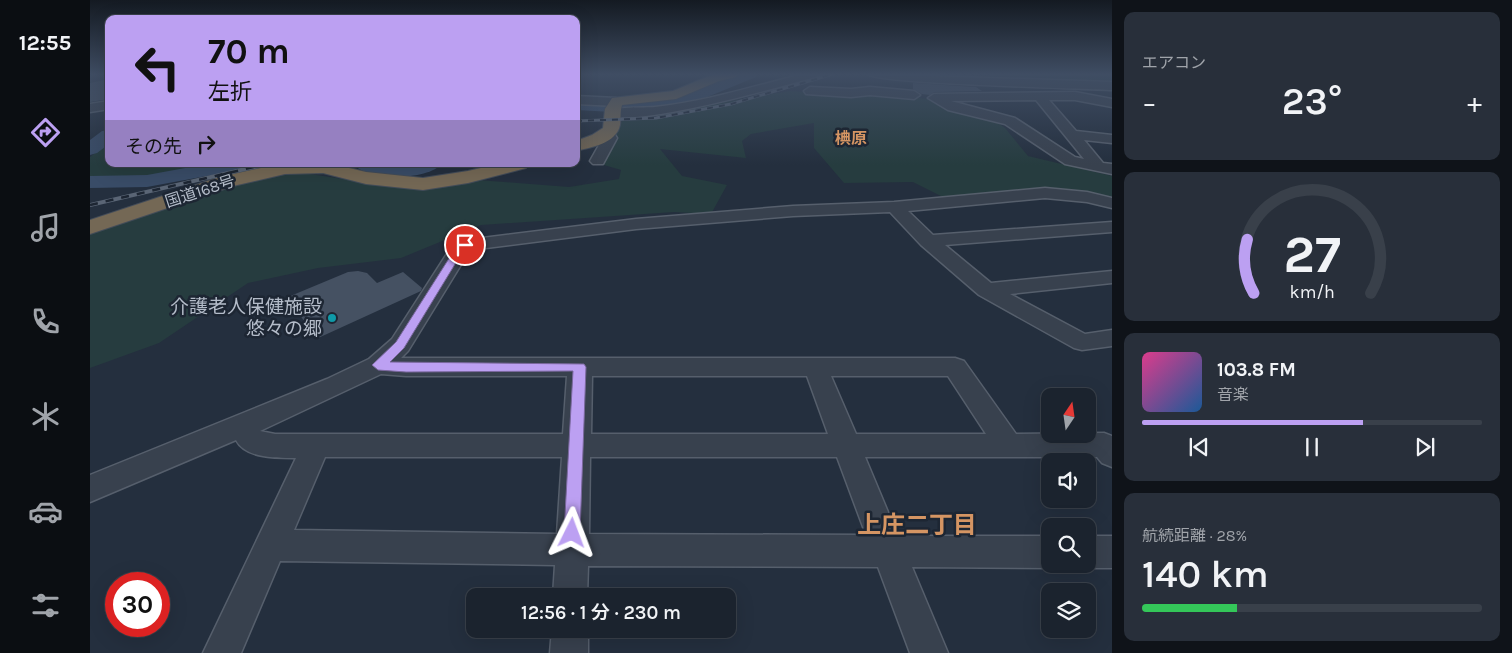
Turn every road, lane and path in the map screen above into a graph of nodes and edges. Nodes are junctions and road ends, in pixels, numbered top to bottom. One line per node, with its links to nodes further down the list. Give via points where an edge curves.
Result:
1 (601, 104): 7 (street)
2 (618, 104): 7 (highway)
3 (698, 104): 7 (street, via 656,111)
4 (949, 104): 17 (street, via 1010,121 1070,161)
5 (1047, 104): 10 (street)
6 (105, 106): 8 (street)
7 (615, 107): 9 (highway)
8 (90, 108)
9 (607, 133): 12 (highway); 13 (street, via 610,138)
10 (1073, 135): 11 (street); 17 (street)
11 (1112, 139)
12 (580, 145)
13 (598, 161)
14 (323, 167): 16 (highway, 国道168号, via 366,178 423,184 468,178)
15 (323, 167): 20 (highway, 国道168号, via 285,168 227,181)
16 (508, 167)
17 (1105, 167)
18 (1112, 203): 19 (street, via 1045,193)
19 (894, 207): 22 (street); 26 (street, via 793,211 636,224 465,245 400,345)
20 (90, 227)
21 (1112, 227): 22 (street)
22 (928, 241): 24 (street)
23 (1112, 277): 24 (street)
24 (986, 290): 25 (street, via 1082,342)
25 (1112, 338)
26 (378, 365): 27 (street); 29 (street)
27 (580, 367): 28 (street); 31 (street)
28 (816, 368): 32 (street); 33 (street, via 956,367)
29 (245, 425): 30 (street, via 248,438 261,444); 35 (street)
30 (316, 445): 31 (street); 36 (street)
31 (576, 446): 32 (street); 37 (street)
32 (846, 446): 33 (street); 38 (street)
33 (1008, 446): 34 (street, via 1104,445)
34 (1112, 455)
35 (90, 489)
36 (270, 545): 37 (street); 44 (street)
37 (572, 550): 38 (street); 42 (street)
38 (888, 552): 39 (street); 46 (street)
39 (1041, 552)
40 (1096, 552): 41 (street)
41 (1112, 552)
42 (570, 588)
43 (570, 638): 45 (street)
44 (222, 653)
45 (569, 653)
46 (930, 653)

